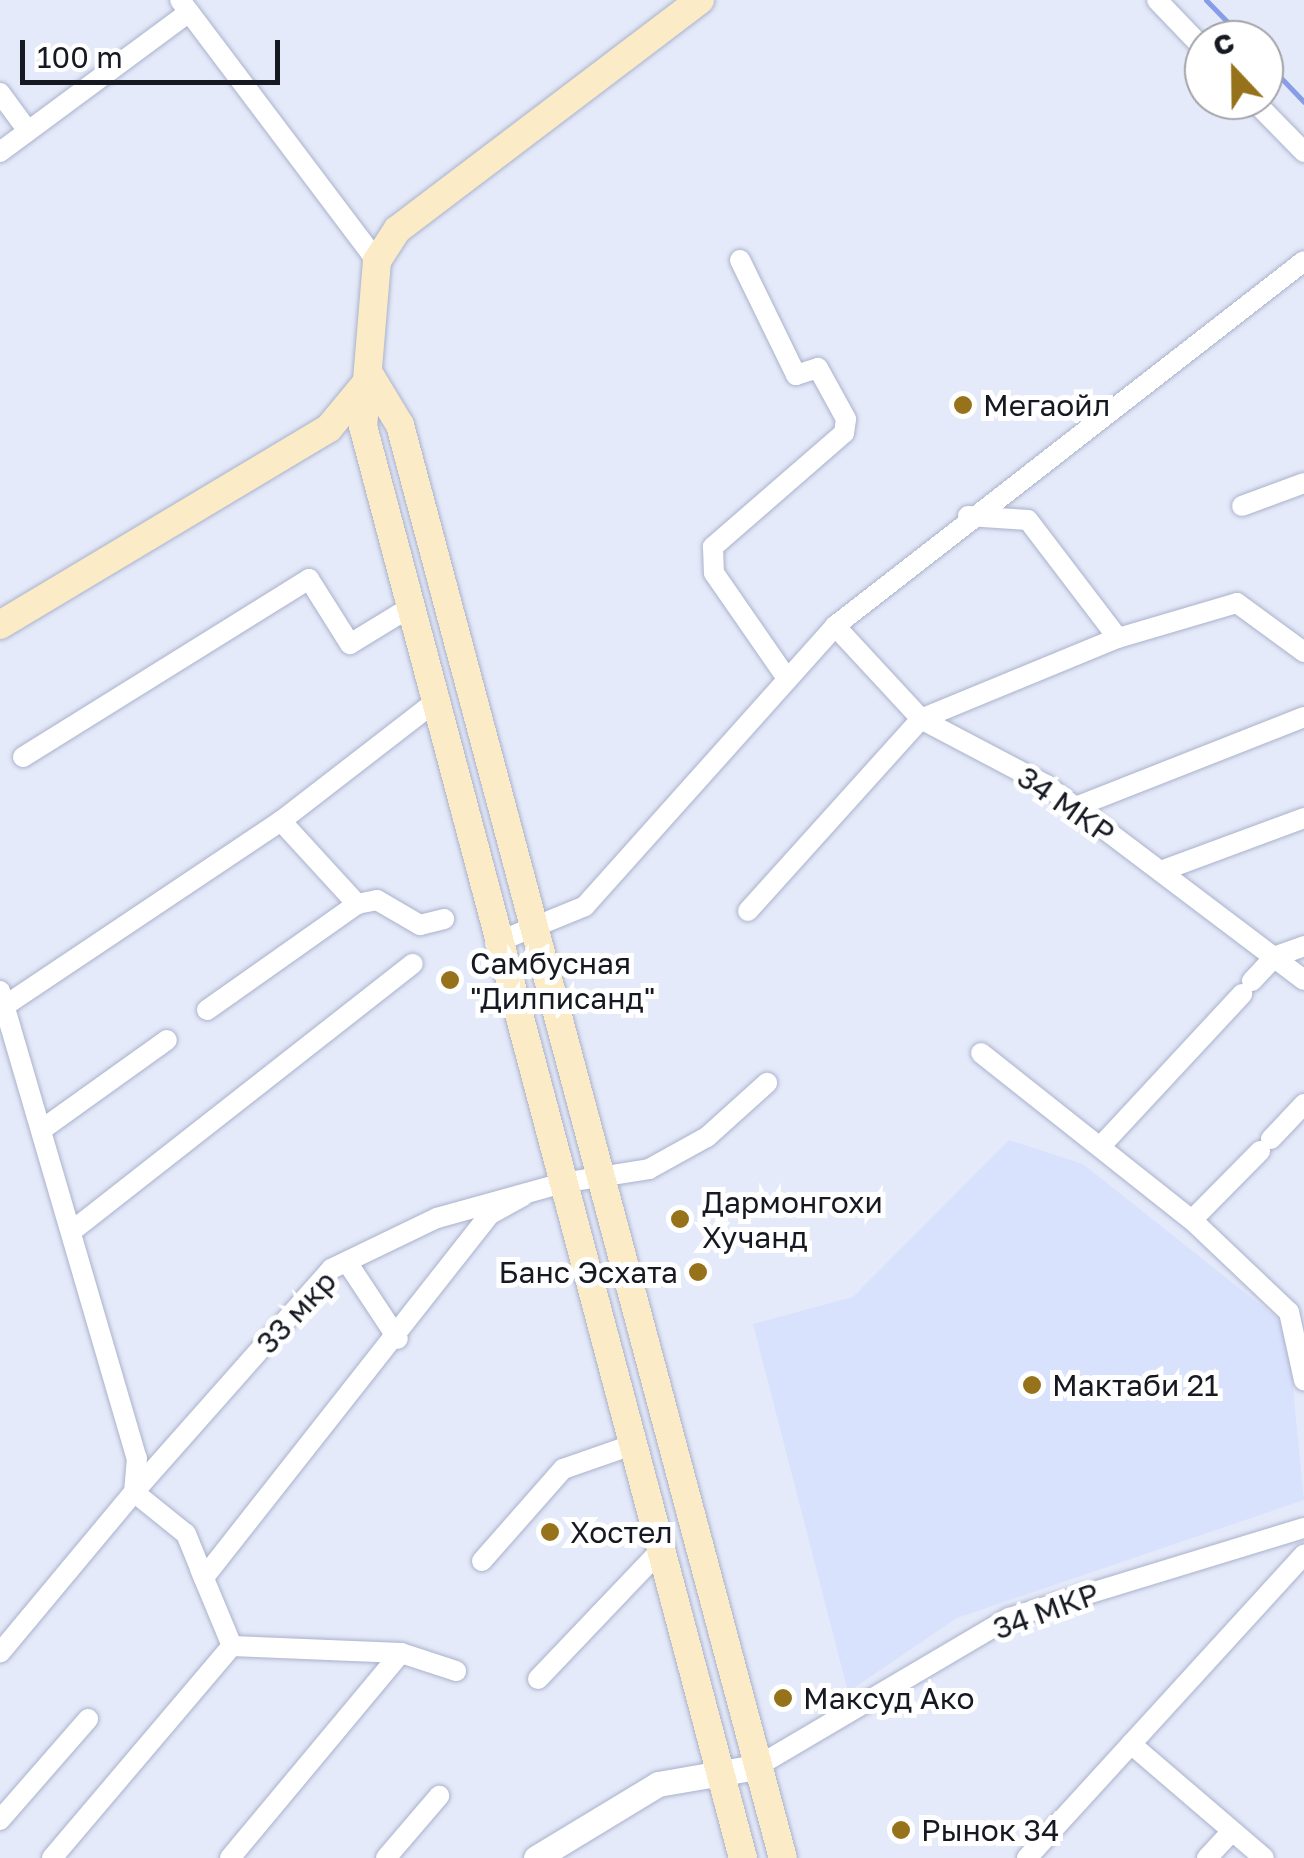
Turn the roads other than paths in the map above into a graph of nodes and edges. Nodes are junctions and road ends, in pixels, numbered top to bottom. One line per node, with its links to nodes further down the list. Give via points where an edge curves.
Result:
1 (700, 0): 11 (main road, via 436,195)
2 (1162, 2): 4 (street)
3 (184, 6): 7 (street); 11 (street)
4 (1184, 27)
5 (0, 93): 7 (street)
6 (1273, 120): 9 (street)
7 (28, 131): 8 (street)
8 (0, 152)
9 (1304, 152)
10 (740, 260): 26 (street, via 796,375 818,368 846,419 844,433 713,547 714,573)
11 (377, 261): 13 (main road)
12 (1304, 261): 19 (street)
13 (371, 377): 14 (main road); 15 (main road); 18 (main road, via 400,425)
14 (329, 428): 15 (main road, via 360,438); 22 (main road)
15 (369, 452): 20 (main road)
16 (1304, 483): 17 (street)
17 (1242, 506)
18 (424, 516): 20 (main road); 38 (main road)
19 (968, 516): 23 (street); 24 (street, via 1028,520)
20 (387, 524): 21 (main road)
21 (409, 608): 27 (main road); 30 (street, via 350,644 309,579)
22 (0, 625)
23 (835, 626): 26 (street); 29 (street, 34 МКР)
24 (1118, 638): 25 (street, via 1237,603); 29 (street)
25 (1304, 652)
26 (786, 677): 38 (street, via 586,906)
27 (431, 705): 33 (street); 39 (main road)
28 (1304, 717): 31 (street)
29 (920, 719): 31 (street, 34 МКР); 36 (street)
30 (23, 758)
31 (1073, 808): 34 (street, 34 МКР)
32 (1304, 818): 34 (street)
33 (280, 821): 35 (street); 44 (street)
34 (1160, 872): 41 (street, 34 МКР)
35 (357, 904): 37 (street, via 377,900 420,926); 45 (street)
36 (748, 911)
37 (444, 920)
38 (534, 934): 39 (street); 52 (main road)
39 (495, 943): 53 (main road)
40 (1304, 946): 41 (street)
41 (1274, 957): 43 (street, 34 МКР); 51 (street)
42 (413, 964): 56 (street)
43 (1304, 980)
44 (4, 997): 50 (street)
45 (207, 1010)
46 (166, 1040): 50 (street)
47 (981, 1053): 51 (street)
48 (767, 1083): 52 (street, via 708,1137 649,1169)
49 (1304, 1104): 55 (street)
50 (44, 1128): 56 (street)
51 (1100, 1147): 55 (street)
52 (602, 1178): 53 (street, 33 мкр); 75 (main road)
53 (562, 1183): 54 (street, 33 мкр); 61 (main road)
54 (523, 1196): 57 (street, 33 мкр, via 438,1218); 59 (street, via 490,1214)
55 (1192, 1220): 58 (street, via 1290,1312)
56 (72, 1231): 62 (street, via 137,1458)
57 (347, 1262): 59 (street); 62 (street, 33 мкр)
58 (1301, 1333): 60 (street)
59 (398, 1339): 67 (street)
60 (1304, 1380)
61 (630, 1446): 64 (main road); 66 (street, via 563,1469)
62 (134, 1492): 67 (street, via 186,1534); 69 (street, 33 мкр)
63 (1304, 1528): 75 (street, 34 МКР, via 1009,1618)
64 (658, 1553): 72 (street); 76 (main road)
65 (1304, 1555): 74 (street)
66 (482, 1561)
67 (204, 1578): 68 (street)
68 (232, 1646): 70 (street); 80 (street)
69 (0, 1653)
70 (401, 1653): 71 (street); 81 (street)
71 (456, 1671)
72 (538, 1678)
73 (88, 1718): 78 (street)
74 (1131, 1744): 79 (street); 86 (street)
75 (756, 1767): 76 (street); 85 (main road)
76 (718, 1773): 83 (street, via 658,1784); 84 (main road)
77 (438, 1796): 82 (street)
78 (0, 1820)
79 (1228, 1834): 87 (street); 88 (street)
80 (52, 1858)
81 (230, 1858)
82 (386, 1858)
83 (536, 1858)
84 (744, 1858)
85 (784, 1858)
86 (1027, 1858)
87 (1207, 1858)
88 (1264, 1858)

